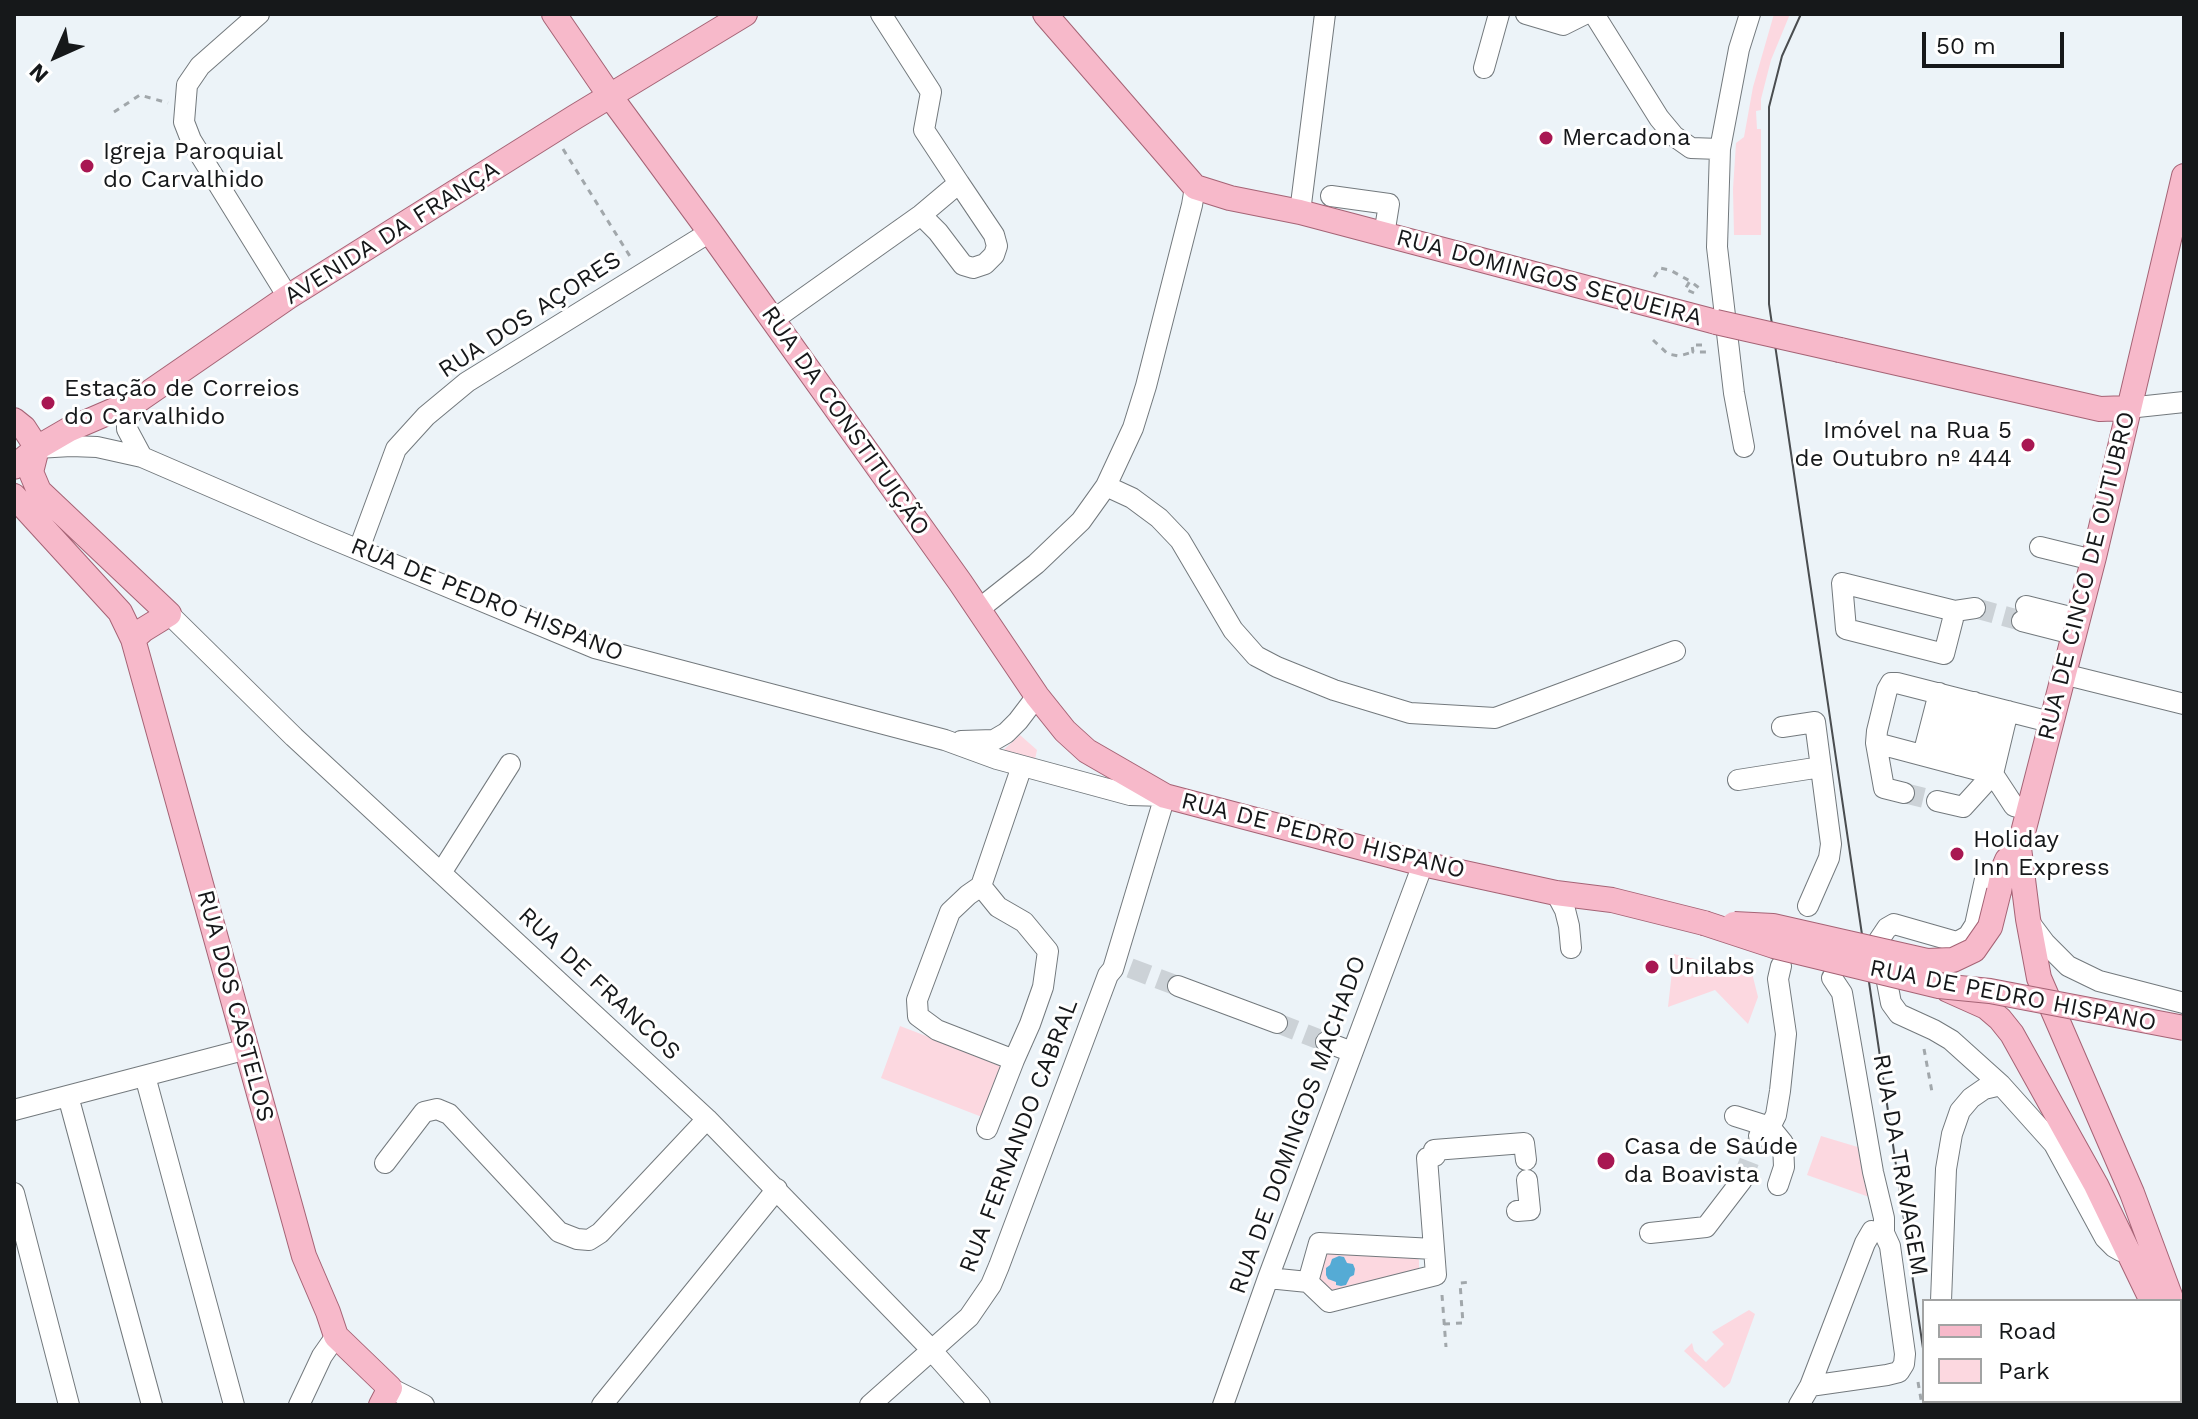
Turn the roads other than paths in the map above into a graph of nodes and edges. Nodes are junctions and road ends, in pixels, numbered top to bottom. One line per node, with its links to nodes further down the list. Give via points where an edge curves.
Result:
1 (259, 14): 23 (street, via 200,66 187,85 184,122)
2 (554, 14): 13 (main road, RUA DA CONSTITUIÇÃO)
3 (745, 14): 13 (main road, AVENIDA DA FRANÇA)
4 (881, 14): 16 (street, via 931,92 924,130)
5 (1045, 14): 17 (main road)
6 (1325, 14): 19 (street)
7 (1499, 14): 12 (street)
8 (1526, 14): 9 (street, via 1563,25)
9 (1585, 14)
10 (1594, 14): 14 (street, via 1674,136 1691,148)
11 (1750, 14): 14 (street)
12 (1484, 68)
13 (610, 96): 21 (main road, RUA DA CONSTITUIÇÃO); 23 (main road, AVENIDA DA FRANÇA)
14 (1720, 149): 29 (street, via 1717,247)
15 (2184, 176): 27 (main road, RUA DE CINCO DE OUTUBRO)
16 (959, 183): 20 (street); 20 (street, via 994,235 997,246 985,264 963,265)
17 (1195, 187): 19 (main road, RUA DOMINGOS SEQUEIRA); 33 (street, via 1146,386)
18 (1331, 196): 22 (street, via 1389,204)
19 (1300, 212): 22 (main road, RUA DOMINGOS SEQUEIRA)
20 (921, 215): 24 (street)
21 (710, 232): 24 (main road, RUA DA CONSTITUIÇÃO); 36 (street, RUA DOS AÇORES, via 467,382 426,416 396,449)
22 (1384, 235): 27 (main road, RUA DOMINGOS SEQUEIRA, bridge, via 1716,322 2100,409)
23 (288, 297): 25 (main road, AVENIDA DA FRANÇA)
24 (773, 320): 39 (main road, RUA DA CONSTITUIÇÃO)
25 (140, 399): 30 (main road, AVENIDA DA FRANÇA); 31 (street, via 127,429)
26 (2184, 402): 27 (street)
27 (2128, 408): 37 (main road, RUA DE CINCO DE OUTUBRO)
28 (14, 420): 30 (main road)
29 (1744, 447)
30 (37, 448): 31 (street, RUA DE PEDRO HISPANO, via 97,447); 32 (main road, AVENIDA DA FRANÇA); 38 (main road, via 31,472 39,491)
31 (142, 457): 36 (street, RUA DE PEDRO HISPANO)
32 (14, 467)
33 (1106, 486): 39 (street, via 1081,521); 46 (street, via 1132,498 1180,540 1233,630 1256,656 1334,690 1410,713 1495,718)
34 (14, 496): 41 (main road, RUA DOS CASTELOS)
35 (2040, 547): 37 (street)
36 (359, 549): 53 (street, RUA DE PEDRO HISPANO, via 595,648)
37 (2093, 560): 44 (main road, RUA DE CINCO DE OUTUBRO)
38 (148, 594): 41 (main road, via 135,608); 43 (main road)
39 (979, 609): 48 (main road, RUA DA CONSTITUIÇÃO)
40 (1965, 610): 40 (street, via 1884,593 1842,583 1846,629 1944,654)
41 (120, 612): 45 (main road, RUA DOS CASTELOS)
42 (2024, 613): 44 (street)
43 (169, 614): 45 (main road); 66 (street, RUA DE FRANCOS)
44 (2076, 626): 47 (main road, RUA DE CINCO DE OUTUBRO)
45 (133, 639): 81 (main road, RUA DOS CASTELOS)
46 (1675, 651)
47 (2063, 674): 50 (street); 51 (main road, RUA DE CINCO DE OUTUBRO)
48 (1037, 696): 53 (street, RUA DE PEDRO HISPANO, via 1016,724 994,740); 61 (main road, RUA DA CONSTITUIÇÃO, via 1087,751)
49 (1974, 702): 51 (street); 54 (street, via 1891,683); 56 (street); 56 (street); 56 (street)
50 (2184, 704)
51 (2050, 722): 63 (main road, RUA DE CINCO DE OUTUBRO)
52 (1782, 727): 58 (street, via 1815,722)
53 (945, 740): 57 (street, RUA DE PEDRO HISPANO)
54 (1876, 743): 56 (street); 60 (street, via 1884,788)
55 (510, 764): 66 (street)
56 (1958, 764): 62 (street, via 1963,807); 63 (street, via 2014,806)
57 (1022, 766): 61 (street, RUA DE PEDRO HISPANO, via 1130,795); 67 (street)
58 (1821, 767): 59 (street); 69 (street, via 1831,844)
59 (1738, 780)
60 (1904, 793)
61 (1165, 796): 64 (main road, RUA DE PEDRO HISPANO); 110 (street, RUA FERNANDO CABRAL, via 1122,969 1108,975 999,1266 969,1317)
62 (1937, 801)
63 (2029, 810): 65 (main road, RUA DE CINCO DE OUTUBRO)
64 (1423, 864): 68 (main road, RUA DE PEDRO HISPANO); 82 (street, RUA DE DOMINGOS MACHADO)
65 (2007, 869): 70 (main road, RUA DE CINCO DE OUTUBRO); 71 (main road, RUA DE PEDRO HISPANO, bridge, via 1990,927 1974,950 1953,960 1927,961 1773,926); 85 (street, RUA DE CINCO DE OUTUBRO, via 1985,879 1968,936 1957,942 1894,924 1879,940 1891,1003 1899,1014 1951,1040)
66 (441, 873): 89 (street, RUA DE FRANCOS)
67 (981, 886): 83 (street, via 998,907 1024,922 1048,951 1043,987); 83 (street, via 950,912 917,1000 918,1016 937,1030)
68 (1556, 893): 71 (main road, RUA DE PEDRO HISPANO, via 1612,900); 72 (street, via 1569,926)
69 (1808, 906)
70 (2028, 919): 77 (street, RUA DE PEDRO HISPANO, via 2068,966 2099,981); 108 (main road, RUA DE CINCO DE OUTUBRO, via 2039,978 2132,1193)
71 (1704, 923): 76 (main road, RUA DE PEDRO HISPANO, bridge, via 1774,946)
72 (1567, 949)
73 (1781, 966): 91 (street, via 1785,1047 1776,1115)
74 (1832, 978): 100 (street, RUA DA TRAVAGEM, via 1842,993)
75 (1178, 986): 78 (street)
76 (1939, 986): 79 (main road, RUA DE PEDRO HISPANO, bridge); 102 (main road, bridge, via 1986,1007 2012,1034)
77 (2184, 1003)
78 (1277, 1023)
79 (2184, 1028)
80 (1326, 1042): 82 (street)
81 (247, 1049): 84 (street); 109 (main road, RUA DOS CASTELOS, via 304,1256)
82 (1352, 1052): 98 (street, RUA DE DOMINGOS MACHADO)
83 (1014, 1060): 90 (street)
84 (145, 1076): 86 (street); 115 (street)
85 (2001, 1085): 102 (street, via 2054,1144 2105,1238 2121,1251); 106 (street, RUA DA TRAVAGEM, via 1971,1098 1952,1134)
86 (68, 1096): 87 (street); 114 (street)
87 (14, 1110)
88 (1735, 1116): 91 (street)
89 (707, 1119): 92 (street, via 589,1240 559,1232 449,1114 437,1109 424,1112); 95 (street, RUA DE FRANCOS)
90 (987, 1129)
91 (1765, 1132): 94 (street, via 1783,1143)
92 (385, 1163)
93 (1742, 1180): 99 (street, via 1706,1227)
94 (1778, 1185)
95 (777, 1189): 110 (street, RUA DE FRANCOS); 118 (street)
96 (14, 1193): 113 (street)
97 (1517, 1211): 103 (street, via 1530,1210 1524,1143 1434,1150 1435,1156 1427,1158)
98 (1291, 1216): 101 (street); 104 (street, RUA DE DOMINGOS MACHADO)
99 (1650, 1233)
100 (1884, 1233): 111 (street, via 1872,1231 1865,1243); 111 (street, RUA DA TRAVAGEM, via 1904,1364 1899,1372 1887,1375)
101 (1319, 1243): 103 (street); 105 (street)
102 (2128, 1248): 107 (main road)
103 (1434, 1249): 105 (street, via 1436,1275 1329,1302)
104 (1268, 1278): 105 (street); 121 (street, RUA DE DOMINGOS MACHADO)
105 (1308, 1282)
106 (1941, 1299)
107 (2151, 1299)
108 (2171, 1299)
109 (336, 1336): 112 (main road); 116 (street)
110 (932, 1351): 119 (street, RUA FERNANDO CABRAL); 120 (street, RUA DE FRANCOS)
111 (1810, 1386): 122 (street)
112 (386, 1397): 117 (street)
113 (69, 1405)
114 (152, 1405)
115 (234, 1405)
116 (299, 1405)
117 (424, 1405)
118 (602, 1405)
119 (870, 1405)
120 (980, 1405)
121 (1223, 1405)
122 (1799, 1405)

